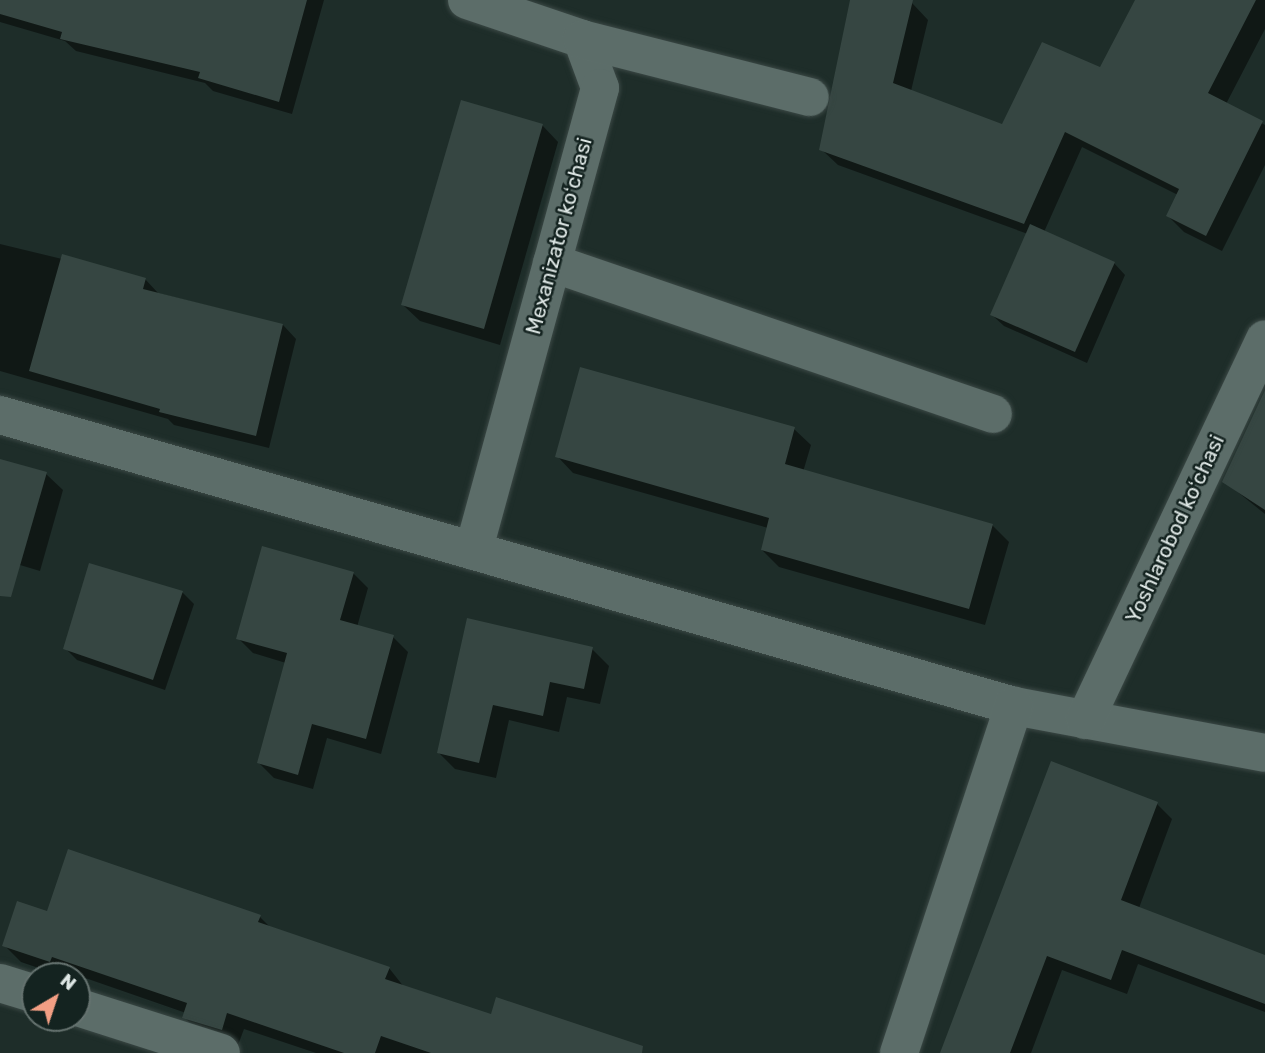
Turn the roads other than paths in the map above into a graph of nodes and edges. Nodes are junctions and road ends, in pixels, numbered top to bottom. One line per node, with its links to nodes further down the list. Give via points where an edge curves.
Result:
1 (467, 0): 2 (street)
2 (582, 39): 3 (street); 4 (street, Mexanizator koʻchasi, via 600,88)
3 (810, 97)
4 (552, 263): 6 (street); 8 (street, Mexanizator koʻchasi)
5 (1265, 338): 10 (street, Yoshlarobod koʻchasi)
6 (993, 414)
7 (0, 415): 8 (street)
8 (473, 551): 9 (street)
9 (1014, 706): 10 (street); 16 (street)
10 (1086, 720): 11 (street)
11 (1265, 753)
12 (0, 983): 13 (street)
13 (21, 990)
14 (91, 1011): 15 (street)
15 (221, 1053)
16 (899, 1053)

